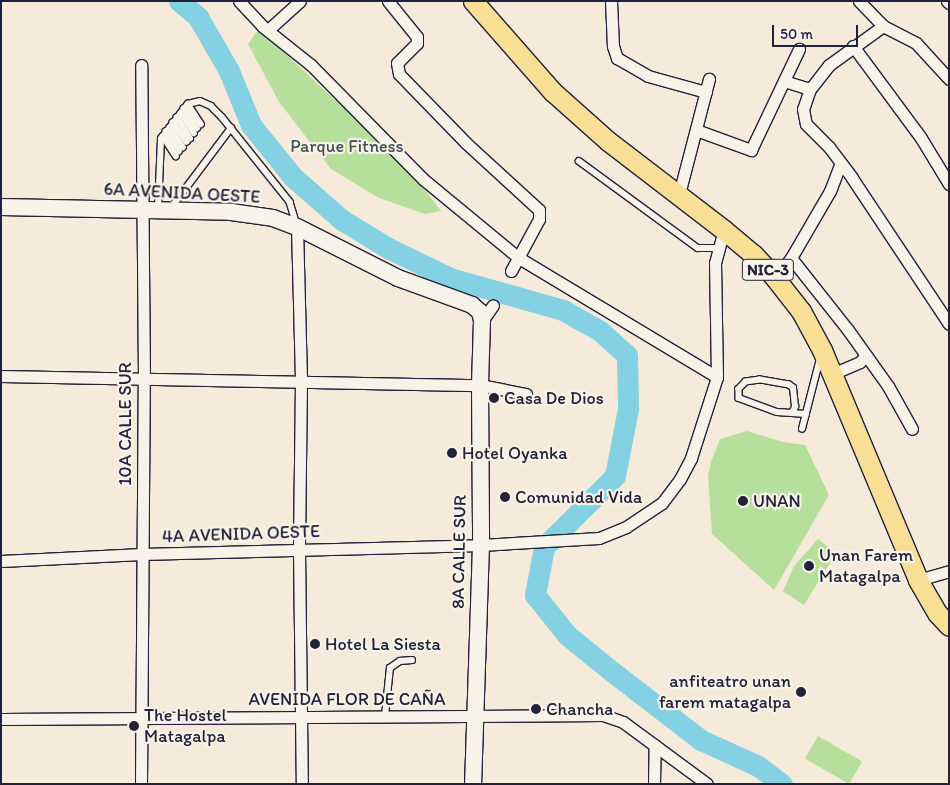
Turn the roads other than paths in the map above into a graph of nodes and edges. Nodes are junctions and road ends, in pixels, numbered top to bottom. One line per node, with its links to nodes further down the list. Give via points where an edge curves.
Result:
1 (239, 1): 8 (street)
2 (300, 1): 8 (street)
3 (388, 1): 30 (street, via 417,37 417,43 397,63 399,74 466,143 540,210 539,220)
4 (473, 1): 24 (main road, NIC-3, via 554,92 608,141)
5 (611, 1): 16 (street, via 613,46 617,58 648,76)
6 (859, 1): 7 (street)
7 (883, 26): 9 (street); 13 (street, via 916,43)
8 (268, 30): 30 (street, via 311,65 423,179)
9 (853, 46): 15 (street, via 829,65); 23 (street, via 921,138)
10 (799, 49): 14 (street)
11 (141, 65): 26 (street, 10A CALLE SUR)
12 (709, 79): 16 (street)
13 (949, 80)
14 (784, 81): 15 (street); 19 (street, via 751,150)
15 (810, 89): 22 (street, via 803,109 806,124)
16 (706, 92): 19 (street)
17 (175, 120): 18 (lane, via 200,102 210,106); 20 (lane); 20 (lane); 20 (lane); 20 (lane); 26 (lane, via 161,138)
18 (231, 128): 26 (lane); 27 (lane, via 290,202)
19 (696, 130): 24 (street)
20 (188, 140)
21 (579, 161): 29 (lane, via 698,248)
22 (842, 163): 31 (street, via 830,191); 36 (street)
23 (949, 184)
24 (679, 194): 28 (main road, NIC-3)
25 (1, 207): 26 (street, 6A AVENIDA OESTE)
26 (156, 210): 27 (street, 6A AVENIDA OESTE, via 231,212 273,218); 42 (street, 10A CALLE SUR)
27 (298, 227): 35 (street, 6A AVENIDA OESTE, via 398,278 472,306 480,312); 43 (street)
28 (724, 230): 29 (street, 4A AVENIDA OESTE); 33 (main road, NIC-3)
29 (719, 248): 41 (street, 4A AVENIDA OESTE, via 715,264)
30 (519, 258): 32 (street); 41 (street)
31 (791, 258): 33 (street); 38 (street)
32 (511, 271)
33 (775, 278): 37 (main road, NIC-3, via 801,311)
34 (493, 305): 35 (street)
35 (482, 321): 44 (street, 8A CALLE SUR)
36 (949, 324)
37 (822, 350): 39 (main road, NIC-3); 47 (lane)
38 (866, 355): 39 (street, via 860,362); 49 (street)
39 (832, 374): 55 (main road, NIC-3)
40 (1, 376): 42 (street)
41 (717, 377): 50 (street, 4A AVENIDA OESTE, via 692,458 662,503 626,527 599,538)
42 (144, 378): 43 (street); 52 (street, 10A CALLE SUR)
43 (301, 381): 44 (street); 51 (street)
44 (480, 385): 45 (street); 50 (street, 8A CALLE SUR)
45 (526, 394)
46 (792, 413): 46 (lane, via 777,412 739,398 739,389 746,382 760,380 789,385 793,388); 47 (lane)
47 (806, 414): 48 (lane)
48 (802, 429)
49 (912, 429)
50 (481, 545): 51 (street, 4A AVENIDA OESTE); 59 (street, 8A CALLE SUR)
51 (299, 550): 52 (street, 4A AVENIDA OESTE); 60 (street)
52 (142, 554): 53 (street, 4A AVENIDA OESTE); 61 (street, 10A CALLE SUR)
53 (1, 561)
54 (949, 571): 55 (street)
55 (918, 580): 56 (main road, NIC-3)
56 (949, 626)
57 (412, 660): 58 (lane, via 400,661 390,668)
58 (385, 716): 59 (street, AVENIDA FLOR DE CAÑA); 60 (street, AVENIDA FLOR DE CAÑA)
59 (474, 716): 63 (street, AVENIDA FLOR DE CAÑA, via 603,715 623,722); 66 (street, 8A CALLE SUR)
60 (301, 717): 61 (street, AVENIDA FLOR DE CAÑA); 65 (street)
61 (140, 718): 62 (street, AVENIDA FLOR DE CAÑA); 64 (street, 10A CALLE SUR)
62 (1, 719)
63 (655, 745): 67 (street); 68 (street, AVENIDA FLOR DE CAÑA)
64 (141, 784)
65 (302, 784)
66 (473, 784)
67 (654, 784)
68 (707, 784)

